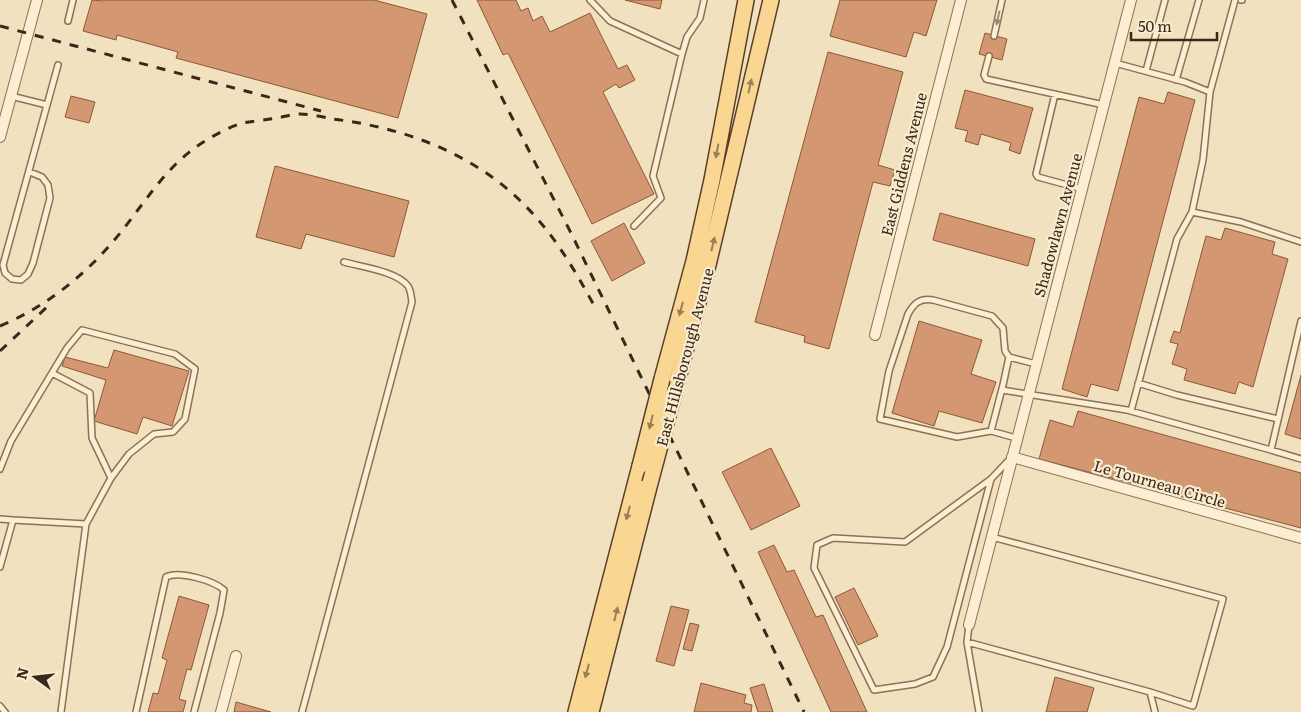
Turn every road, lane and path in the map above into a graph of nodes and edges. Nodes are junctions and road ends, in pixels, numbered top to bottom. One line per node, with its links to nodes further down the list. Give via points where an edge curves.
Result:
1 (38, 0): 23 (street)
2 (74, 0): 13 (lane)
3 (590, 0): 15 (lane, via 610,21)
4 (704, 0): 15 (lane, via 700,18 687,37)
5 (746, 0): 68 (main road, East Hillsborough Avenue, one-way to 68, bridge, via 694,261)
6 (771, 0): 69 (main road, East Hillsborough Avenue, one-way to 6, bridge, via 708,265)
7 (961, 0): 34 (street, East Giddens Avenue)
8 (1002, 0): 14 (lane, one-way to 14)
9 (1131, 0): 17 (street, Shadowlawn Avenue)
10 (1166, 0): 19 (lane)
11 (1199, 0): 20 (lane)
12 (1235, 0): 21 (lane)
13 (68, 21)
14 (994, 36)
15 (682, 54): 30 (lane, via 653,176 661,198)
16 (989, 56): 22 (lane, via 984,75 986,79)
17 (1115, 63): 19 (lane); 25 (street, Shadowlawn Avenue)
18 (58, 65): 24 (lane)
19 (1146, 72): 20 (lane)
20 (1176, 80): 21 (lane)
21 (1210, 92): 29 (lane, via 1203,160)
22 (1055, 94): 25 (lane); 28 (lane, via 1036,174)
23 (12, 96): 24 (lane); 26 (street)
24 (47, 105): 27 (lane)
25 (1104, 105): 28 (street, Shadowlawn Avenue)
26 (0, 137)
27 (30, 172): 27 (lane, via 4,265 5,273 12,279 22,280 28,274 50,198 48,185 42,177)
28 (1082, 189): 36 (street, Shadowlawn Avenue)
29 (1192, 212): 31 (lane, via 1241,222); 38 (lane, via 1177,239)
30 (634, 226)
31 (1301, 242)
32 (344, 262): 67 (lane, via 401,280 408,286 412,302)
33 (1301, 321): 42 (lane)
34 (875, 335)
35 (1009, 357): 36 (lane); 39 (lane); 43 (lane, via 1005,351 1004,328 992,316 923,299 914,304 908,314 885,386 880,419 957,437)
36 (1036, 364): 40 (street, Shadowlawn Avenue)
37 (52, 373): 48 (lane, via 12,441); 49 (lane, via 90,393 92,438); 49 (lane, via 82,330 175,354 195,369 185,418 174,432 154,434 129,454)
38 (1138, 383): 41 (lane); 42 (lane)
39 (1002, 390): 40 (lane); 43 (lane)
40 (1028, 394): 41 (lane); 44 (street, Shadowlawn Avenue)
41 (1131, 412): 45 (lane)
42 (1278, 419): 45 (lane)
43 (990, 431): 44 (lane)
44 (1016, 438): 46 (street, Shadowlawn Avenue)
45 (1271, 450): 47 (lane)
46 (1012, 457): 50 (lane); 54 (street, Shadowlawn Avenue); 55 (street, Le Tourneau Circle)
47 (1301, 458)
48 (0, 469)
49 (111, 478): 53 (lane)
50 (992, 478): 50 (lane, via 905,542 832,538 817,546 814,568 874,690 916,684 932,677 947,647)
51 (0, 519): 52 (lane)
52 (13, 520): 53 (lane); 56 (lane)
53 (86, 524): 63 (lane)
54 (992, 536): 57 (street, Shadowlawn Avenue); 60 (lane, via 1223,599 1193,706)
55 (1301, 538)
56 (0, 567)
57 (969, 625): 58 (lane)
58 (967, 642): 60 (lane); 70 (lane)
59 (236, 656): 66 (street)
60 (1150, 692): 71 (lane)
61 (0, 706): 62 (lane)
62 (5, 712)
63 (61, 712)
64 (136, 712): 65 (lane, via 166,577 178,574 218,584 224,590)
65 (194, 712)
66 (221, 712)
67 (302, 712)
68 (576, 712)
69 (591, 712)
70 (979, 712)
71 (1154, 712)

